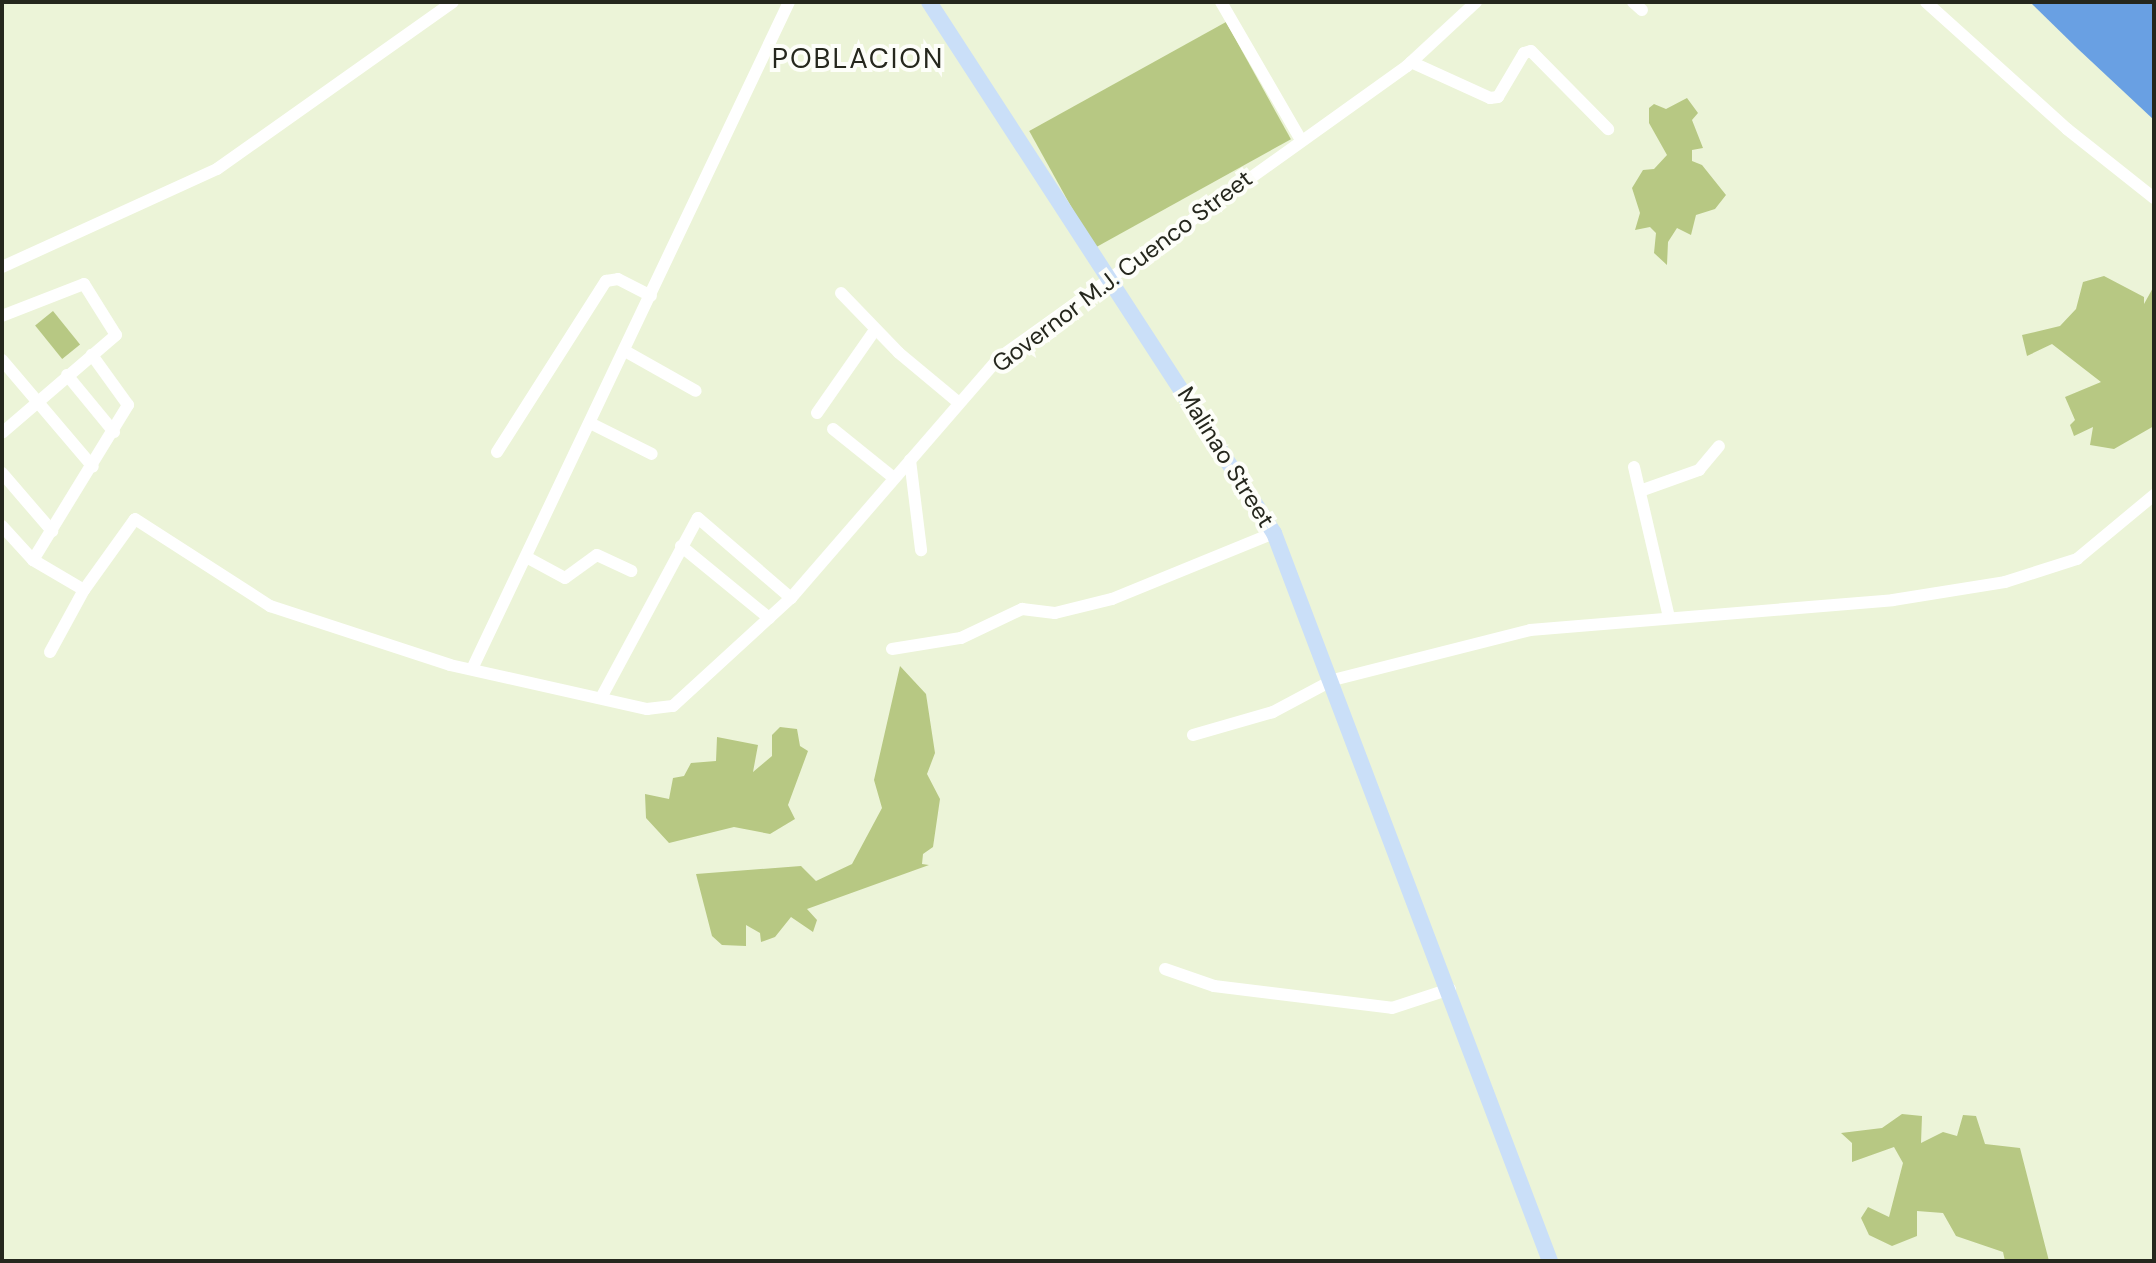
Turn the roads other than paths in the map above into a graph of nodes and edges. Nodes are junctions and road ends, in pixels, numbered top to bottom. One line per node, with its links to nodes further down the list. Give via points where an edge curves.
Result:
1 (453, 2): 11 (street, via 217,169)
2 (789, 2): 14 (street)
3 (929, 2): 12 (main road, Malinao Street)
4 (1221, 2): 9 (street)
5 (1476, 2): 7 (street, Governor M.J. Cuenco Street)
6 (1926, 2): 10 (street, via 2067,129)
7 (1411, 62): 8 (street, via 1490,98 1498,97 1524,53 1531,51); 9 (street, Governor M.J. Cuenco Street)
8 (1608, 129)
9 (1301, 140): 12 (street, Governor M.J. Cuenco Street)
10 (2154, 198)
11 (2, 267)
12 (1111, 275): 23 (street, Governor M.J. Cuenco Street, via 999,358); 41 (main road, Malinao Street)
13 (841, 293): 16 (street)
14 (651, 296): 17 (street); 30 (street, via 618,279 606,281)
15 (2, 316): 18 (street, via 84,284 116,335)
16 (875, 330): 23 (street); 24 (street)
17 (625, 351): 21 (street); 25 (street)
18 (92, 355): 20 (street); 28 (street, via 128,405)
19 (2, 360): 22 (street)
20 (67, 375): 22 (street); 28 (street)
21 (696, 391)
22 (37, 401): 26 (street); 33 (street)
23 (959, 403): 32 (street, Governor M.J. Cuenco Street)
24 (817, 413)
25 (590, 423): 31 (street); 44 (street)
26 (4, 426)
27 (833, 429): 36 (street)
28 (114, 432): 33 (street)
29 (1719, 446): 37 (street, via 1699,470)
30 (497, 452)
31 (652, 454)
32 (910, 460): 36 (street, Governor M.J. Cuenco Street); 43 (street)
33 (93, 467): 40 (street)
34 (1634, 467): 37 (street)
35 (2, 473): 40 (street)
36 (894, 478): 48 (street, Governor M.J. Cuenco Street)
37 (1640, 491): 49 (street)
38 (2154, 495): 49 (street, via 2077,559 2005,582 1893,600)
39 (2, 526): 45 (street)
40 (52, 531): 45 (street)
41 (1274, 533): 51 (street, via 1112,599 1055,613 1022,609 961,638); 54 (main road, Malinao Street)
42 (681, 546): 48 (street, via 698,518 703,519); 50 (street); 55 (street)
43 (921, 550)
44 (528, 558): 46 (street, via 565,578 597,555); 53 (street)
45 (33, 560): 47 (street)
46 (632, 571)
47 (84, 590): 52 (street); 53 (street, via 135,519 270,606)
48 (791, 598): 50 (street, Governor M.J. Cuenco Street)
49 (1669, 617): 54 (street, via 1530,630)
50 (769, 618): 55 (street, Governor M.J. Cuenco Street, via 665,709)
51 (892, 649)
52 (50, 652)
53 (472, 669): 55 (street)
54 (1333, 680): 56 (street, via 1273,712); 58 (main road, Malinao Street)
55 (602, 696)
56 (1193, 735)
57 (1165, 969): 58 (street, via 1214,986 1392,1008)
58 (1450, 989): 59 (main road, Malinao Street)
59 (1550, 1261)

